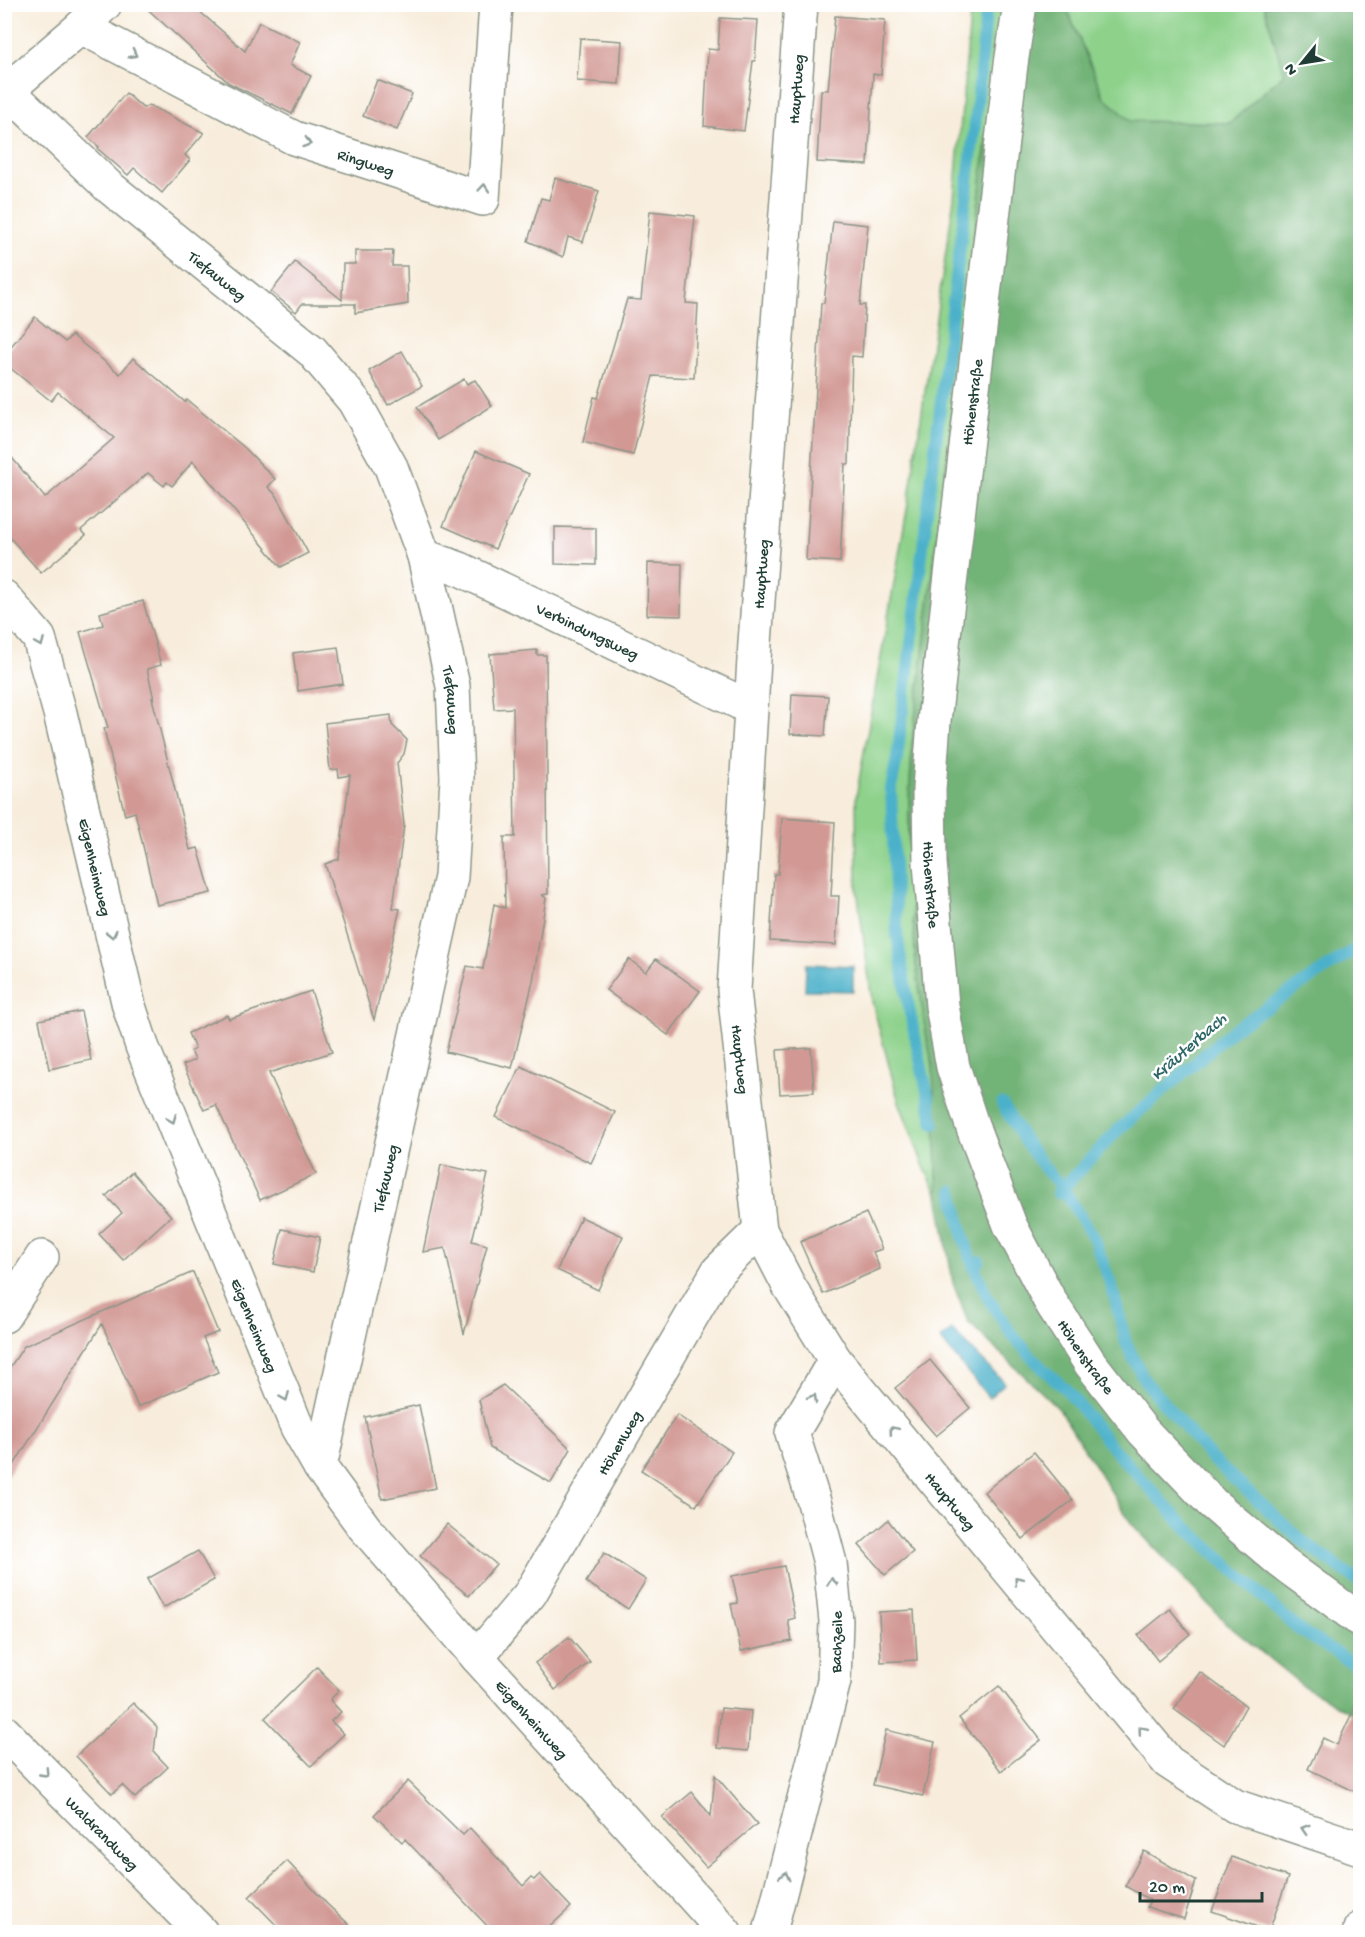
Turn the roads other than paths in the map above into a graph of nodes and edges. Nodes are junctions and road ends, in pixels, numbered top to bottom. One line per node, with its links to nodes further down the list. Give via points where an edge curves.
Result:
1 (105, 4): 5 (street)
2 (496, 4): 5 (street, Ringweg, one-way to 2, via 294,138 483,199)
3 (801, 4): 9 (street, Hauptweg)
4 (1020, 4): 15 (street, Höhenstraße, via 936,698 929,789 934,927 953,1067 1010,1225 1050,1301 1090,1363 1143,1431 1212,1503 1281,1562)
5 (81, 27): 6 (street)
6 (6, 90): 7 (street, Tiefauweg, via 108,186 312,351 354,401 391,467)
7 (424, 556): 9 (street, Verbindungsweg, via 460,569); 14 (street, Tiefauweg, via 453,686 457,778 451,877)
8 (4, 597): 14 (street, Eigenheimweg, one-way to 14, via 39,638 142,1046 297,1427)
9 (752, 708): 10 (street, Hauptweg, via 734,990)
10 (760, 1230): 13 (street, Hauptweg); 16 (street, Höhenweg, via 718,1272 530,1594)
11 (42, 1257): 12 (street)
12 (4, 1316)
13 (835, 1360): 18 (street, Hauptweg, one-way to 13, via 1235,1806 1168,1762); 21 (street, Bachzeile, one-way to 13, via 834,1681 836,1621 830,1563 792,1433)
14 (320, 1467): 16 (street, Eigenheimweg, via 364,1527)
15 (1360, 1620)
16 (477, 1657): 20 (street, Eigenheimweg)
17 (4, 1732): 19 (street, Waldrandweg, one-way to 19)
18 (1360, 1848)
19 (201, 1932)
20 (725, 1932)
21 (770, 1932)

